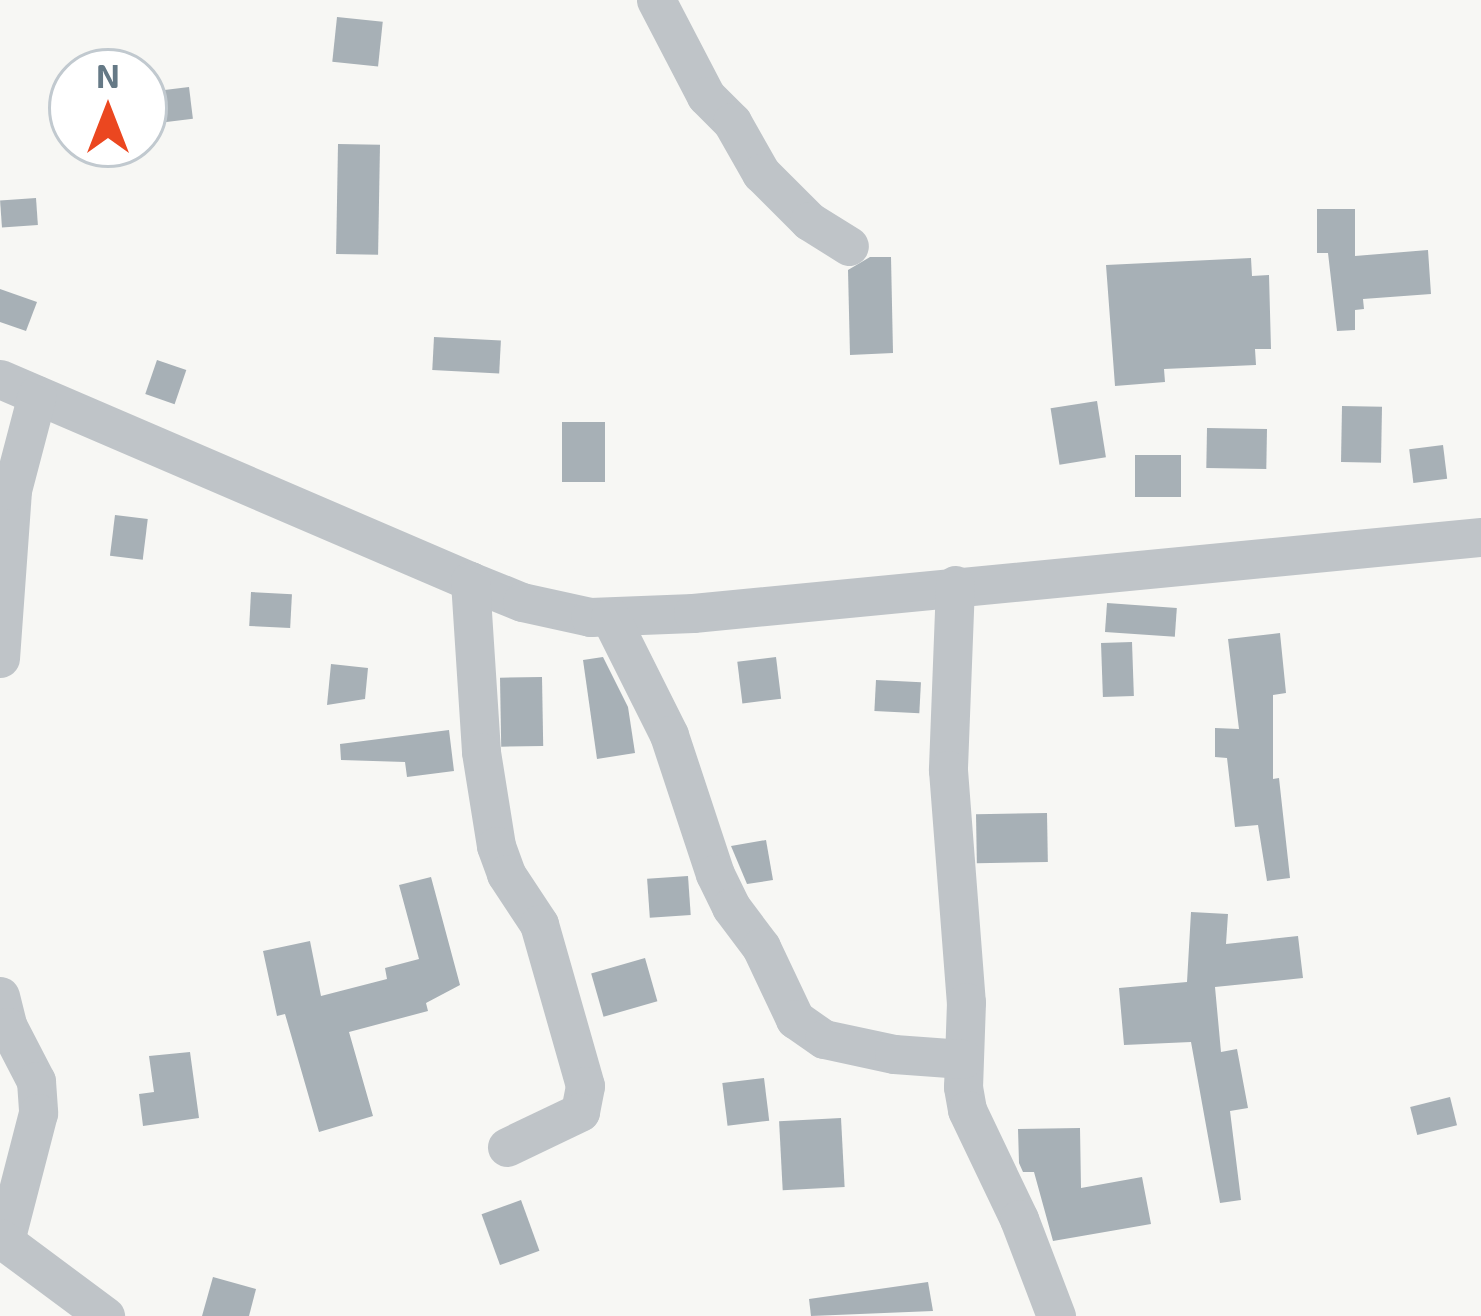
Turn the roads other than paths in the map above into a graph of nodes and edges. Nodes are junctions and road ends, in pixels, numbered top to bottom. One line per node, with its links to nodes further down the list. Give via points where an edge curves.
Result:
1 (656, 0): 2 (street, via 706,95 761,173 809,221)
2 (849, 246)
3 (18, 387): 5 (street); 8 (street)
4 (1481, 537): 6 (street)
5 (470, 581): 7 (street, via 522,602); 11 (street, via 496,846 539,924 585,1086 580,1112)
6 (955, 585): 7 (street); 10 (street, via 948,770)
7 (610, 616): 10 (street, via 669,735 731,907 761,947 795,1019 824,1039)
8 (0, 658)
9 (0, 996): 12 (street, via 35,1082 38,1113)
10 (963, 1059): 14 (street, via 967,1110)
11 (506, 1147)
12 (3, 1240): 13 (street)
13 (105, 1316)
14 (1056, 1316)

